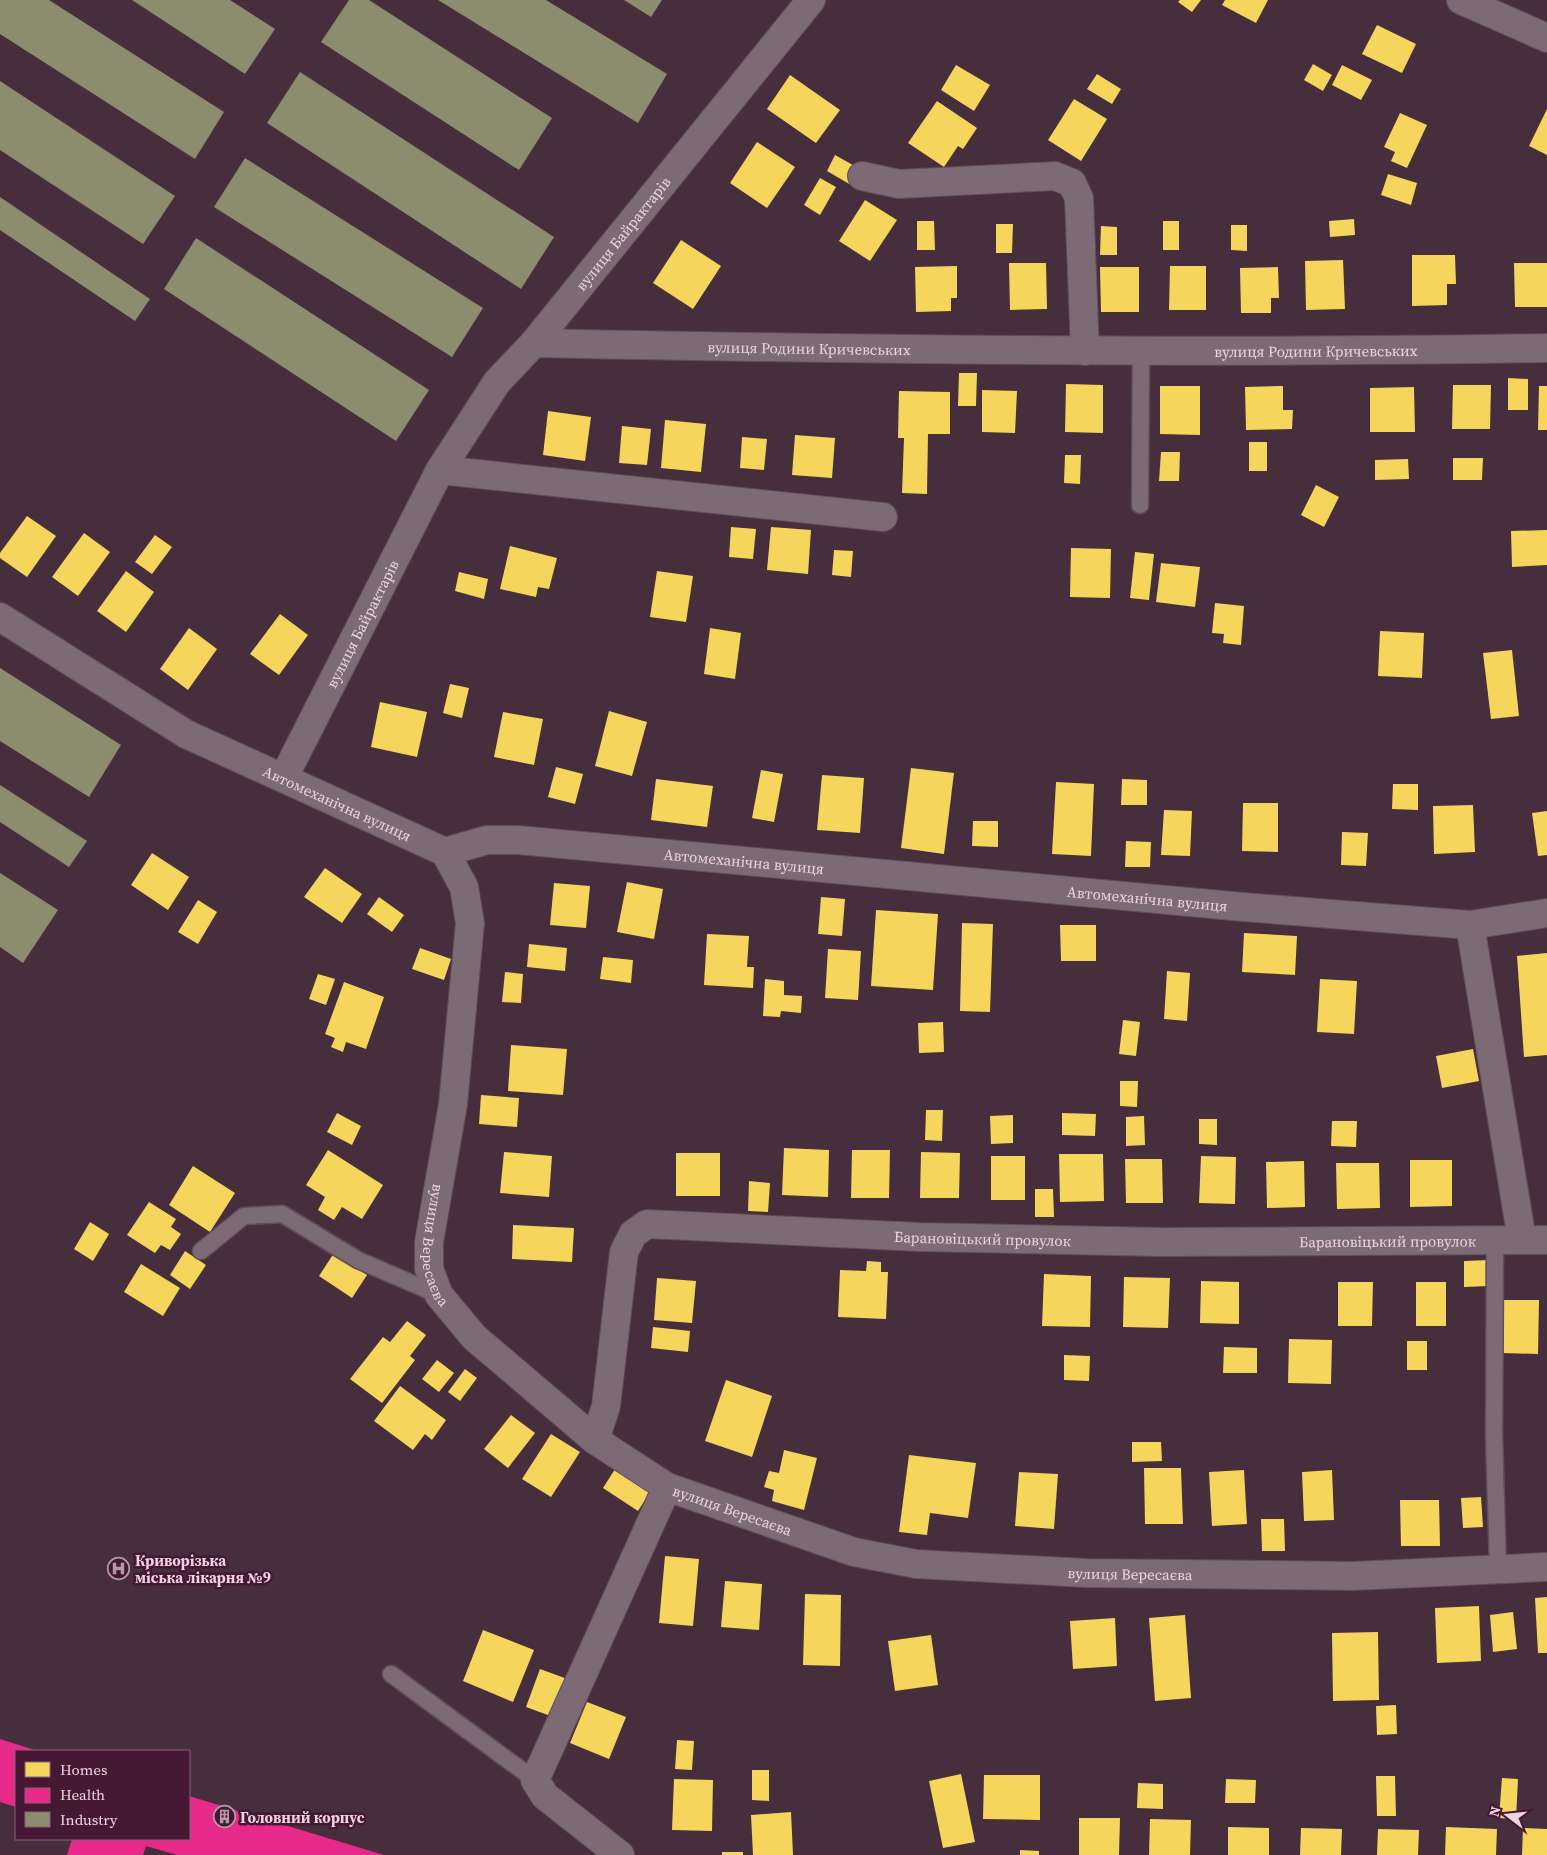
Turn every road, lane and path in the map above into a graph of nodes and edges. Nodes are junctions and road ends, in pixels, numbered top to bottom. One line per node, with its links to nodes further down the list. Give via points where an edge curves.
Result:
1 (811, 0): 5 (street, вулиця Байрактарів)
2 (1461, 0): 3 (street)
3 (1547, 38)
4 (862, 176): 7 (street, via 899,184 1055,176 1072,182 1079,198)
5 (534, 343): 7 (street, вулиця Родини Кричевських, via 897,351); 9 (street, вулиця Байрактарів, via 497,382)
6 (1547, 348): 8 (street, вулиця Родини Кричевських)
7 (1085, 351): 8 (street, вулиця Родини Кричевських)
8 (1142, 351): 10 (lane)
9 (440, 470): 11 (street); 13 (street, вулиця Байрактарів)
10 (1140, 505)
11 (883, 518)
12 (0, 616): 13 (street, Автомеханічна вулиця, via 186,734)
13 (284, 777): 14 (street, Автомеханічна вулиця)
14 (445, 852): 16 (street, Автомеханічна вулиця, via 487,840 518,840); 20 (street, вулиця Вересаєва, via 464,887 470,923 453,1104 429,1242 429,1269)
15 (1547, 913): 16 (street, Автомеханічна вулиця)
16 (1470, 925): 18 (street)
17 (1495, 1240): 18 (street, Барановіцький провулок); 21 (street, Барановіцький провулок, via 1161,1242 948,1238 647,1224 633,1234 624,1252 606,1406); 24 (lane, via 1494,1435)
18 (1534, 1240)
19 (201, 1251): 20 (lane, via 244,1216 282,1214 358,1260)
20 (438, 1295): 21 (street, вулиця Вересаєва, via 474,1337)
21 (595, 1440): 22 (street, вулиця Вересаєва)
22 (668, 1487): 24 (street, вулиця Вересаєва, via 854,1552 916,1564 1086,1573 1353,1576); 26 (street)
23 (1547, 1567): 24 (street, вулиця Вересаєва)
24 (1498, 1568)
25 (391, 1674): 26 (lane)
26 (535, 1780): 27 (street, via 545,1796)
27 (620, 1855)

